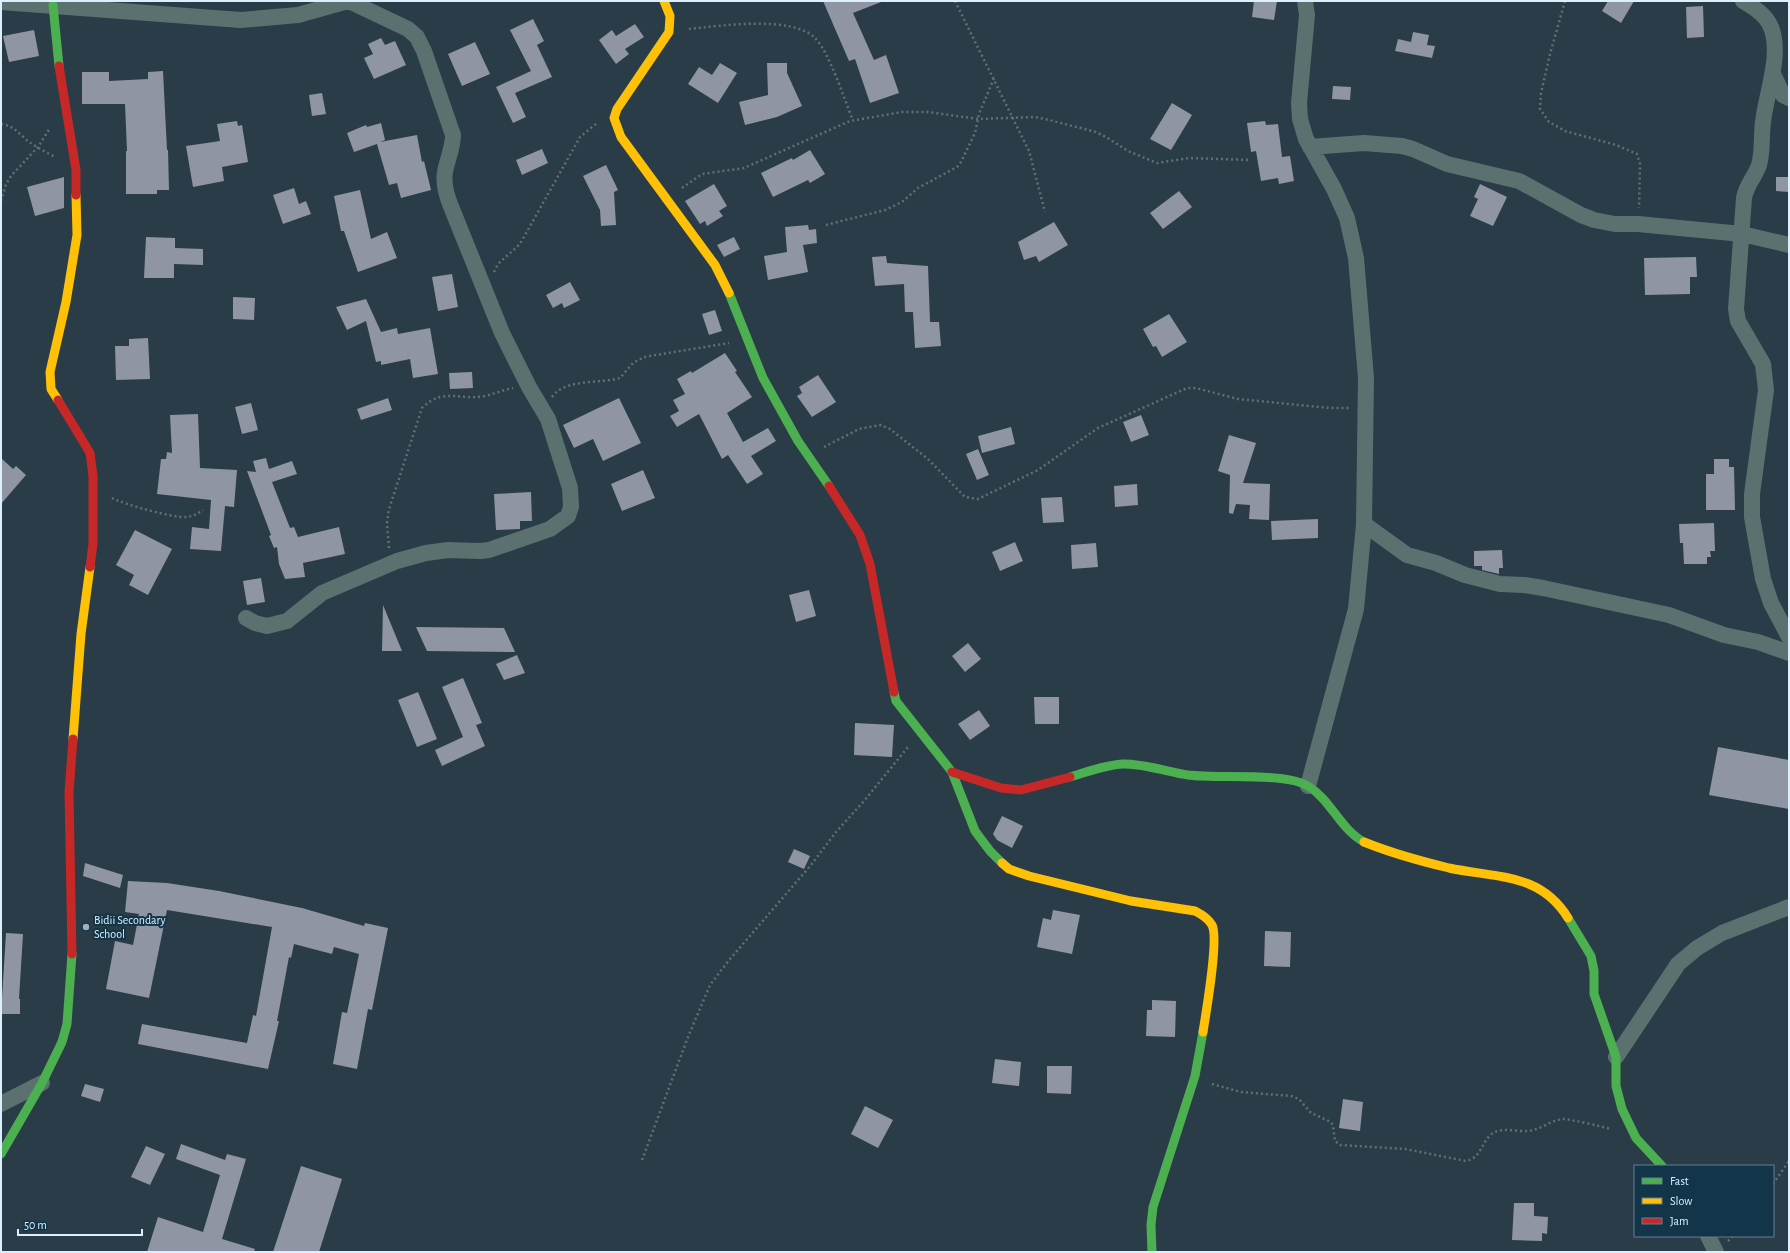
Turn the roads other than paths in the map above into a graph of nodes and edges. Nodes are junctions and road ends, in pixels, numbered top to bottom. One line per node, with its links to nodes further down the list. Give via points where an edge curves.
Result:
1 (348, 1): 7 (street, via 298,15 249,20); 14 (street, via 408,29 421,44 453,135 445,172 445,191 500,327 529,387 548,419 571,495 568,516 550,529 489,550 426,553 388,565 322,593 287,621 267,626)
2 (664, 1): 17 (street, via 671,23 668,32 617,109 614,118 620,137 715,265 763,378 798,441 860,535 870,564 896,701)
3 (1305, 1): 10 (street, via 1306,25 1299,103 1303,131)
4 (1743, 1): 8 (street, via 1755,8 1770,26 1774,42)
5 (1, 2): 6 (street)
6 (53, 5): 7 (street); 21 (street, via 58,57 76,170 77,235 66,302 52,360 50,382 51,389 90,453 93,544 81,634 69,792 72,900 70,997 62,1042)
7 (144, 8)
8 (1772, 74): 9 (street, via 1783,95); 11 (street, via 1763,122 1759,164 1745,190)
9 (1789, 98)
10 (1310, 147): 11 (street, via 1364,143 1402,146 1447,164 1519,181 1580,215 1594,220 1615,224); 13 (street, via 1342,203 1356,258 1366,378)
11 (1742, 234): 12 (street); 15 (street, via 1736,309 1738,321 1763,364 1766,390 1752,494 1752,517 1763,579 1771,603)
12 (1789, 245)
13 (1364, 524): 16 (street, via 1407,555 1436,563 1465,576 1500,584 1543,588 1669,615 1724,635 1758,642); 18 (street, via 1356,609)
14 (246, 618)
15 (1789, 635)
16 (1789, 653)
17 (952, 772): 18 (street, via 1001,788 1021,790 1106,766 1124,764 1188,775 1277,778); 26 (street, via 975,831 990,851 1009,869 1131,901 1195,911 1212,925 1214,946 1201,1050 1153,1207)
18 (1308, 786): 20 (street, via 1319,795 1345,827 1362,841 1449,868 1516,879 1544,891 1563,910 1591,956 1594,994)
19 (1789, 907): 20 (street, via 1722,933 1697,948 1678,964)
20 (1616, 1057): 24 (street, via 1616,1086 1622,1110 1636,1138)
21 (42, 1083): 22 (street); 23 (street)
22 (1, 1104)
23 (1, 1154)
24 (1661, 1165)
25 (1708, 1237): 27 (street)
26 (1152, 1252)
27 (1716, 1252)

